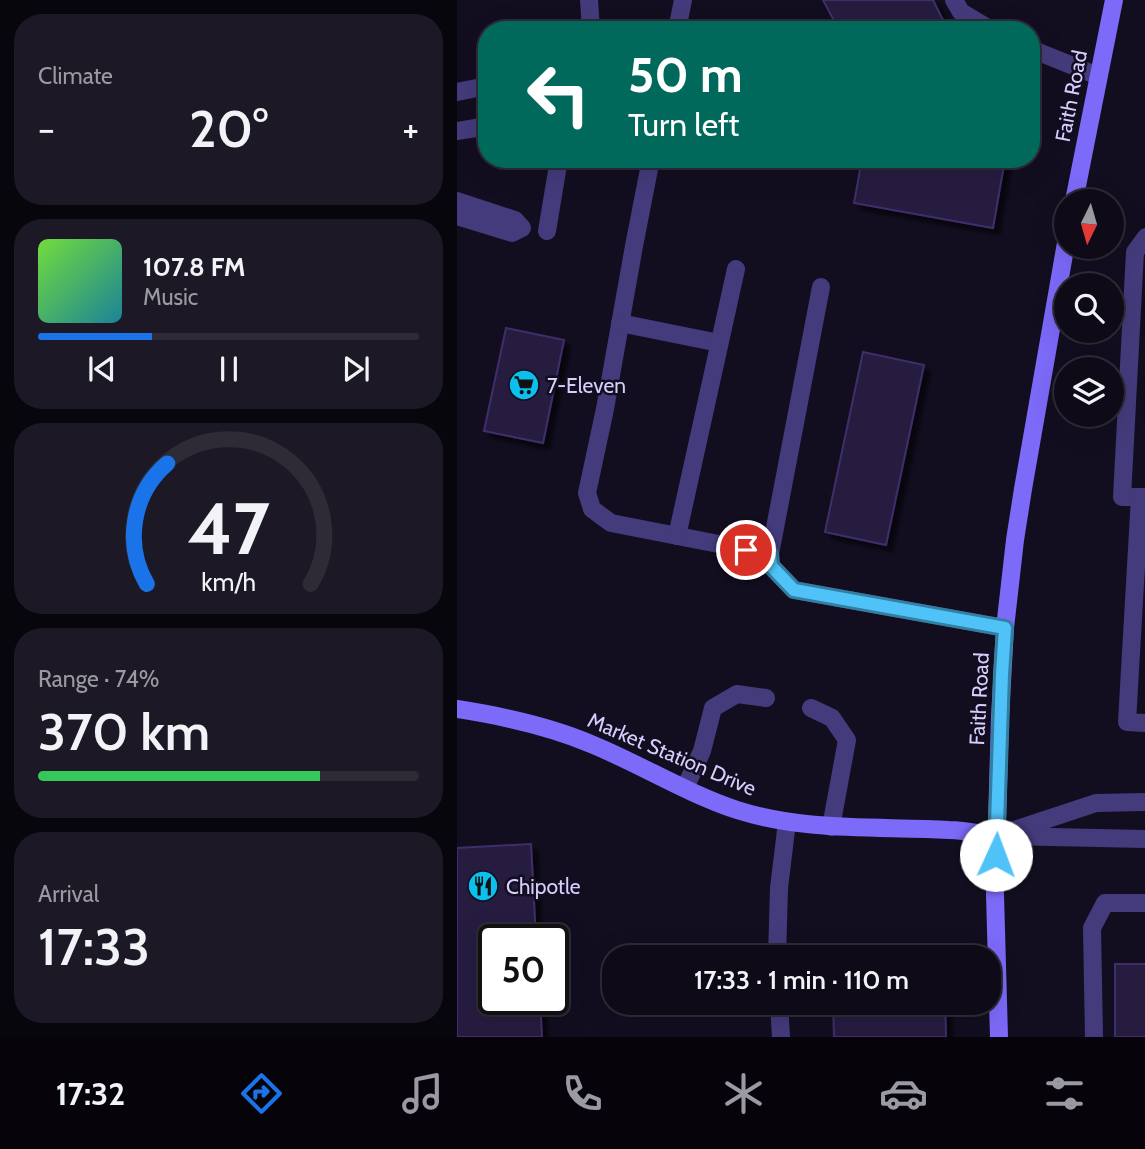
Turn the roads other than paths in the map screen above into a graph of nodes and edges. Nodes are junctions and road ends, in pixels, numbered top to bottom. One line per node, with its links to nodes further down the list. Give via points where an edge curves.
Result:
1 (589, 0): 5 (street)
2 (683, 0): 6 (street)
3 (953, 0): 7 (street)
4 (1113, 0): 9 (main road, Faith Road)
5 (590, 21)
6 (679, 21)
7 (976, 21)
8 (1040, 53): 9 (street)
9 (1098, 76): 16 (main road, Faith Road)
10 (478, 88): 11 (street)
11 (457, 92)
12 (478, 128): 13 (street)
13 (457, 131)
14 (558, 168): 19 (street)
15 (649, 168): 24 (street)
16 (1076, 189)
17 (457, 201): 18 (street, via 515,220 522,228 512,233)
18 (457, 216)
19 (547, 231)
20 (1145, 237): 26 (street, via 1135,252 1122,497)
21 (1063, 259): 29 (main road, Faith Road, via 1023,489)
22 (736, 269): 25 (street)
23 (821, 287): 28 (street)
24 (620, 323): 25 (street); 27 (street, via 587,494 592,509 611,523)
25 (719, 343): 27 (street)
26 (1142, 497): 33 (street, via 1127,722)
27 (677, 536): 28 (street)
28 (770, 554): 29 (street, via 771,566 794,590)
29 (1005, 628): 38 (main road, Faith Road)
30 (766, 698): 34 (street, via 737,694 713,708 702,751)
31 (811, 708): 37 (street, via 832,718 847,740)
32 (457, 709): 34 (main road, Market Station Drive, via 567,734)
33 (1145, 723)
34 (685, 788): 36 (main road, Market Station Drive, via 737,810)
35 (1145, 802): 38 (street, Market Station Drive, via 1096,803)
36 (787, 822): 37 (main road, Market Station Drive); 41 (street)
37 (831, 827): 38 (main road, Market Station Drive, via 951,830)
38 (996, 836): 39 (street, Market Station Drive); 44 (main road, Faith Road)
39 (1145, 839)
40 (1145, 903): 45 (street, via 1105,903 1092,928)
41 (777, 945)
42 (780, 1015): 43 (street)
43 (781, 1037)
44 (999, 1037)
45 (1094, 1037)

